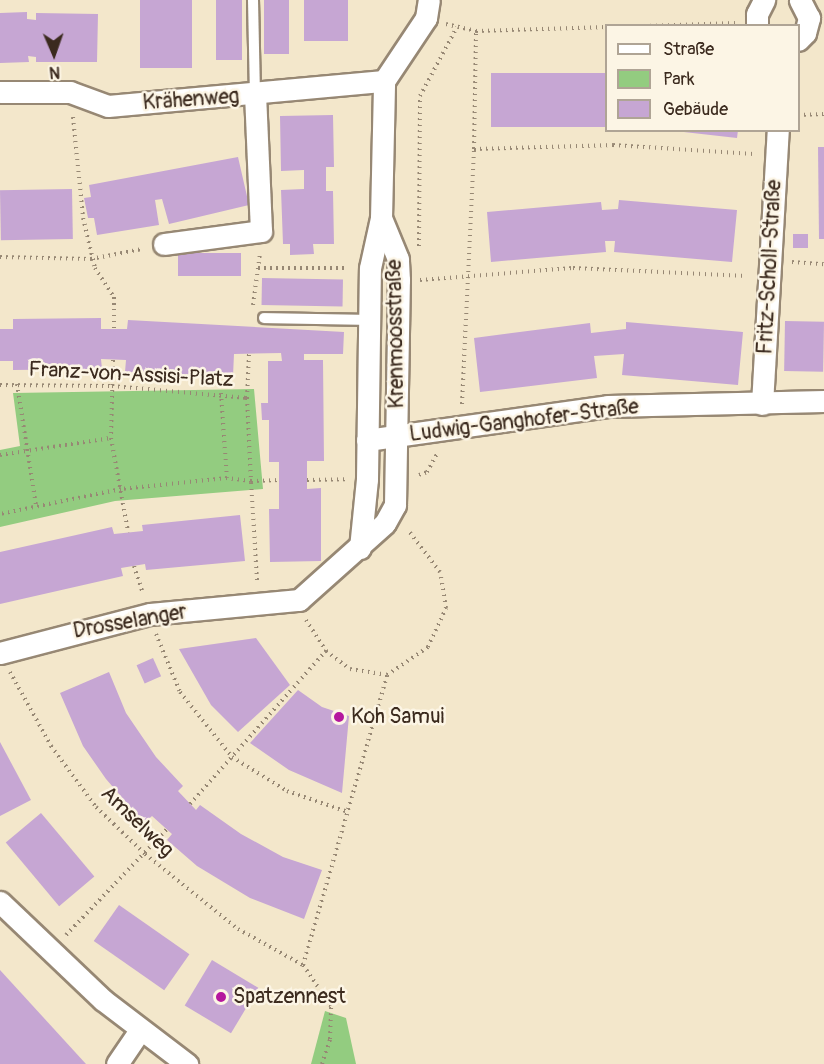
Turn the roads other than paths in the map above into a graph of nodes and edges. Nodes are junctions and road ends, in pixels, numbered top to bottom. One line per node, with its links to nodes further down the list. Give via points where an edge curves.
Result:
1 (253, 0): 9 (lane)
2 (764, 0): 5 (street)
3 (801, 0): 6 (street, via 809,18)
4 (428, 9): 7 (street)
5 (757, 24)
6 (800, 38)
7 (384, 81): 9 (street, Krähenweg); 11 (street, Krenmoosstraße)
8 (0, 92): 9 (street, Krähenweg, via 70,92 108,106)
9 (255, 95): 12 (street, via 261,231)
10 (778, 132): 16 (street, Fritz-Scholl-Straße)
11 (381, 218): 14 (street, Krenmoosstraße, via 370,267); 17 (street, Krenmoosstraße, via 398,259)
12 (164, 244)
13 (264, 318): 14 (lane)
14 (368, 320): 18 (street, Krenmoosstraße)
15 (824, 401): 16 (street, Ludwig-Ganghofer-Straße)
16 (762, 404): 17 (street, Ludwig-Ganghofer-Straße, via 608,406)
17 (398, 437): 18 (street, Ludwig-Ganghofer-Straße); 19 (street, Krenmoosstraße, via 395,506 385,523)
18 (367, 440): 19 (street, Krenmoosstraße)
19 (360, 548): 20 (street, Drosselanger, via 299,600 150,614)
20 (2, 658)
21 (0, 902): 22 (street)
22 (140, 1030): 23 (street); 24 (street)
23 (117, 1064)
24 (187, 1064)

